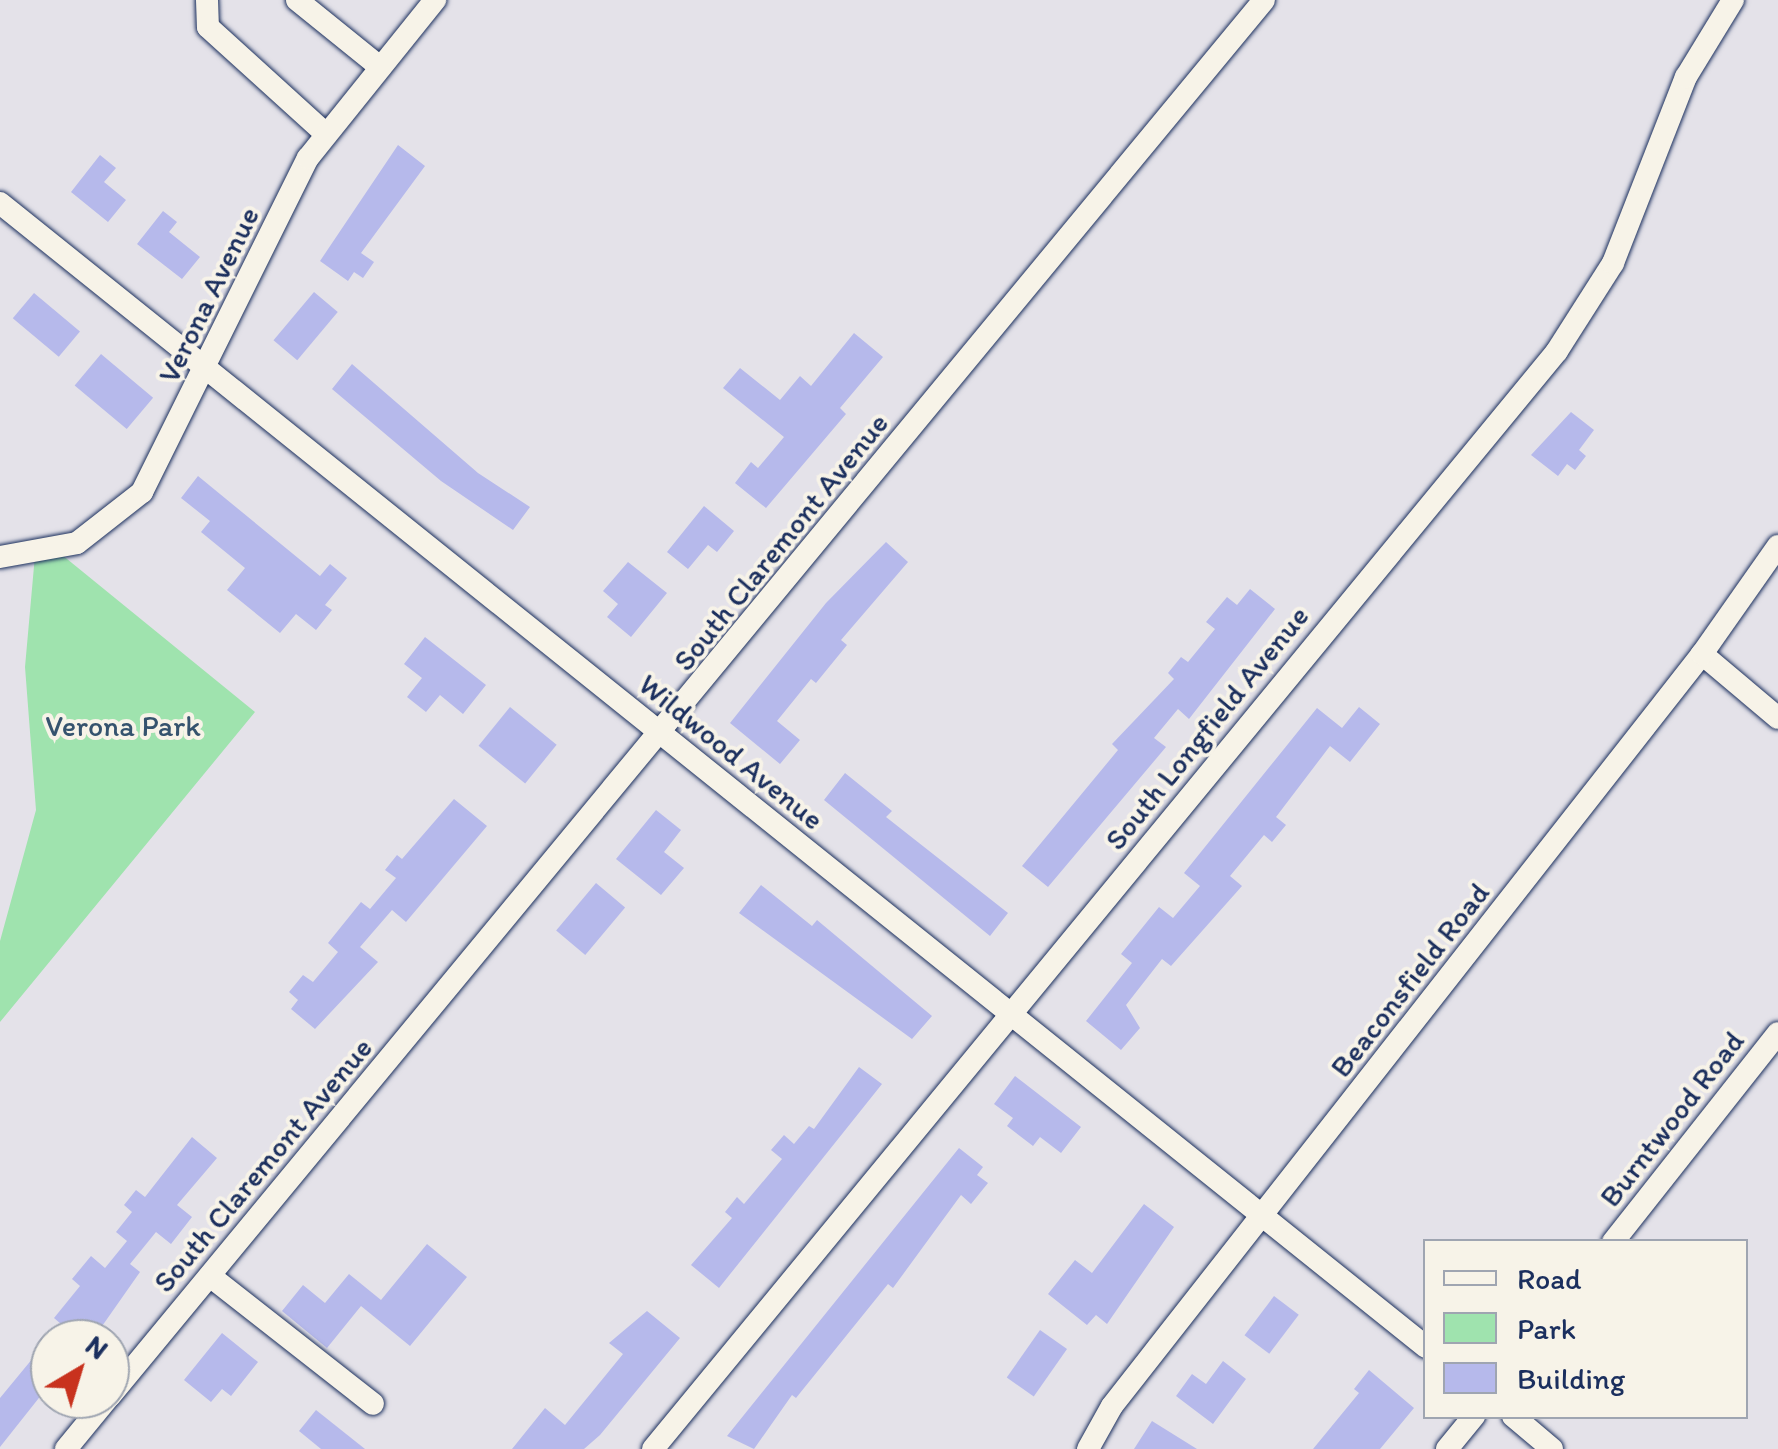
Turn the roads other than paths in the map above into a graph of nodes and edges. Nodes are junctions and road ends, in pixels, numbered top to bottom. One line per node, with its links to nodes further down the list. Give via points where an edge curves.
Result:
1 (207, 0): 7 (street, via 208,27)
2 (297, 0): 6 (street)
3 (435, 0): 6 (street, Verona Avenue)
4 (1264, 0): 14 (street, South Claremont Avenue)
5 (1733, 0): 15 (street, South Longfield Avenue, via 1686,77 1613,264 1577,322)
6 (380, 67): 7 (street, Verona Avenue)
7 (326, 134): 9 (street, Verona Avenue)
8 (0, 202): 9 (street, Wildwood Avenue)
9 (206, 368): 11 (street, Verona Avenue, via 159,468 122,513 56,550); 14 (street, Wildwood Avenue)
10 (1778, 546): 12 (street, Beaconsfield Road)
11 (0, 558)
12 (1702, 654): 13 (street); 17 (street, Beaconsfield Road)
13 (1778, 718)
14 (662, 734): 15 (street, Wildwood Avenue); 19 (street, South Claremont Avenue)
15 (1008, 1015): 17 (street, Wildwood Avenue); 27 (street, South Longfield Avenue)
16 (1778, 1033): 18 (street, Burntwood Road)
17 (1262, 1218): 20 (street, Wildwood Avenue); 28 (street, Beaconsfield Road, via 1112,1406)
18 (1615, 1239)
19 (210, 1276): 21 (street, South Claremont Avenue); 22 (street)
20 (1423, 1345)
21 (130, 1373)
22 (373, 1404)
23 (91, 1419): 26 (street, South Claremont Avenue)
24 (1472, 1419): 29 (street)
25 (1517, 1419): 30 (street)
26 (66, 1449)
27 (653, 1449)
28 (1088, 1449)
29 (1447, 1449)
30 (1552, 1449)

